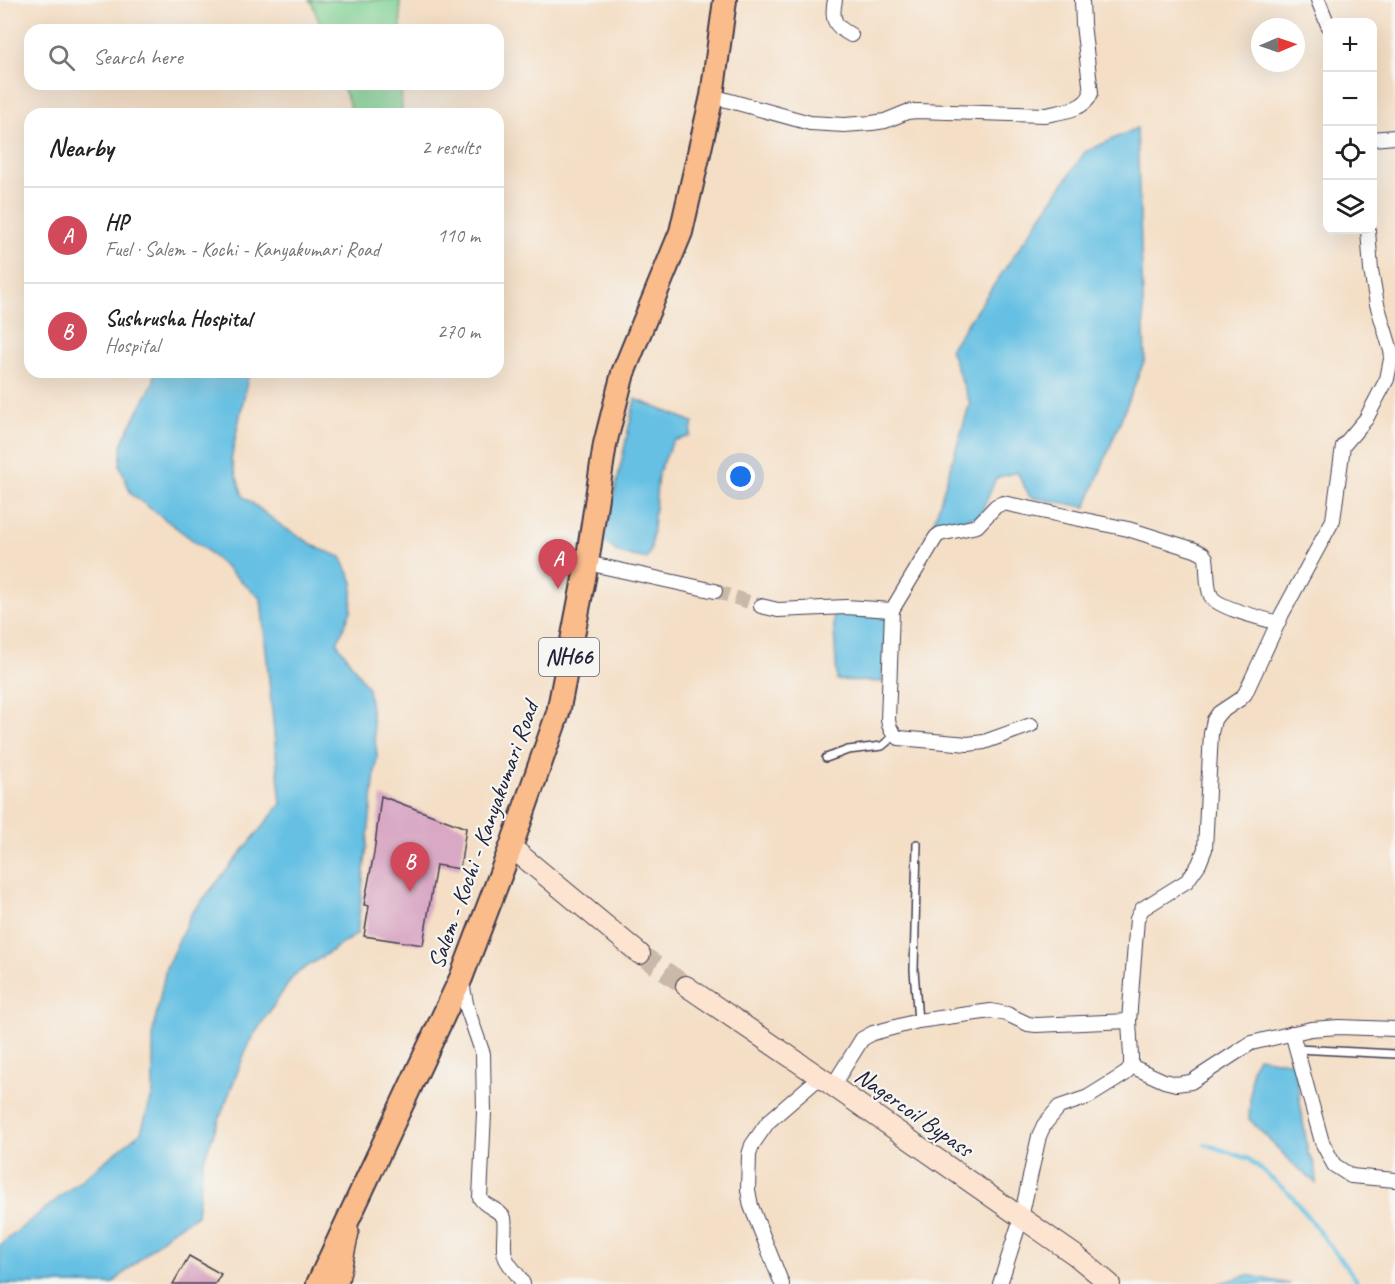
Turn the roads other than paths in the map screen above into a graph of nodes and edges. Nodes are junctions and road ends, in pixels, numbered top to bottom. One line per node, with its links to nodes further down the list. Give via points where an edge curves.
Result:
1 (725, 0): 7 (highway, Salem - Kochi - Kanyakumari Road / NH66)
2 (835, 0): 6 (street, via 836,25)
3 (1082, 0): 7 (street, via 1091,93 1087,101 1066,111 1045,115 916,111 885,121 844,125 810,123)
4 (1318, 0): 5 (street)
5 (1325, 18)
6 (851, 35)
7 (711, 96): 12 (highway, Salem - Kochi - Kanyakumari Road / NH66, via 681,232 623,373 605,444)
8 (1395, 137): 9 (street)
9 (1377, 139)
10 (1368, 234): 11 (street, via 1375,292)
11 (1394, 352): 16 (street, via 1388,379 1366,419 1343,446 1334,520)
12 (587, 563): 13 (street); 21 (highway, Salem - Kochi - Kanyakumari Road / NH66, via 558,713)
13 (715, 591)
14 (760, 606): 15 (street, via 778,610)
15 (892, 609): 16 (street, via 936,537 977,526 1003,503 1128,529 1195,550 1206,558 1213,600); 18 (street, via 888,720)
16 (1278, 623): 26 (street, via 1245,694 1214,720 1205,849 1199,864 1187,881 1142,909 1137,919)
17 (1032, 725): 18 (street, via 968,744)
18 (895, 735): 19 (lane, via 882,746 849,750)
19 (826, 758)
20 (917, 844): 25 (lane, via 914,970)
21 (511, 848): 22 (main road); 23 (highway, Salem - Kochi - Kanyakumari Road / NH66)
22 (640, 954)
23 (461, 978): 34 (highway, Salem - Kochi - Kanyakumari Road / NH66); 38 (street, via 483,1054 480,1198 504,1218 505,1256)
24 (686, 986): 32 (main road, Nagercoil Bypass)
25 (918, 1021): 26 (street, via 991,1011 1036,1025); 32 (street, via 862,1039)
26 (1129, 1021): 31 (street)
27 (1395, 1029): 28 (street, via 1339,1026)
28 (1292, 1033): 29 (street); 31 (street, via 1251,1043 1191,1082 1164,1081)
29 (1297, 1049): 30 (lane); 33 (street, via 1322,1143 1334,1165 1351,1176)
30 (1395, 1054)
31 (1131, 1066): 35 (street, via 1088,1097 1059,1107 1044,1125)
32 (826, 1082): 35 (main road, Nagercoil Bypass); 39 (street, via 768,1122 749,1155 751,1206)
33 (1395, 1180)
34 (352, 1210): 36 (highway, Salem - Kochi - Kanyakumari Road / NH66); 37 (main road)
35 (1021, 1218): 40 (street); 41 (main road, Nagercoil Bypass)
36 (318, 1284)
37 (338, 1284)
38 (523, 1284)
39 (782, 1284)
40 (1000, 1284)
41 (1110, 1284)

